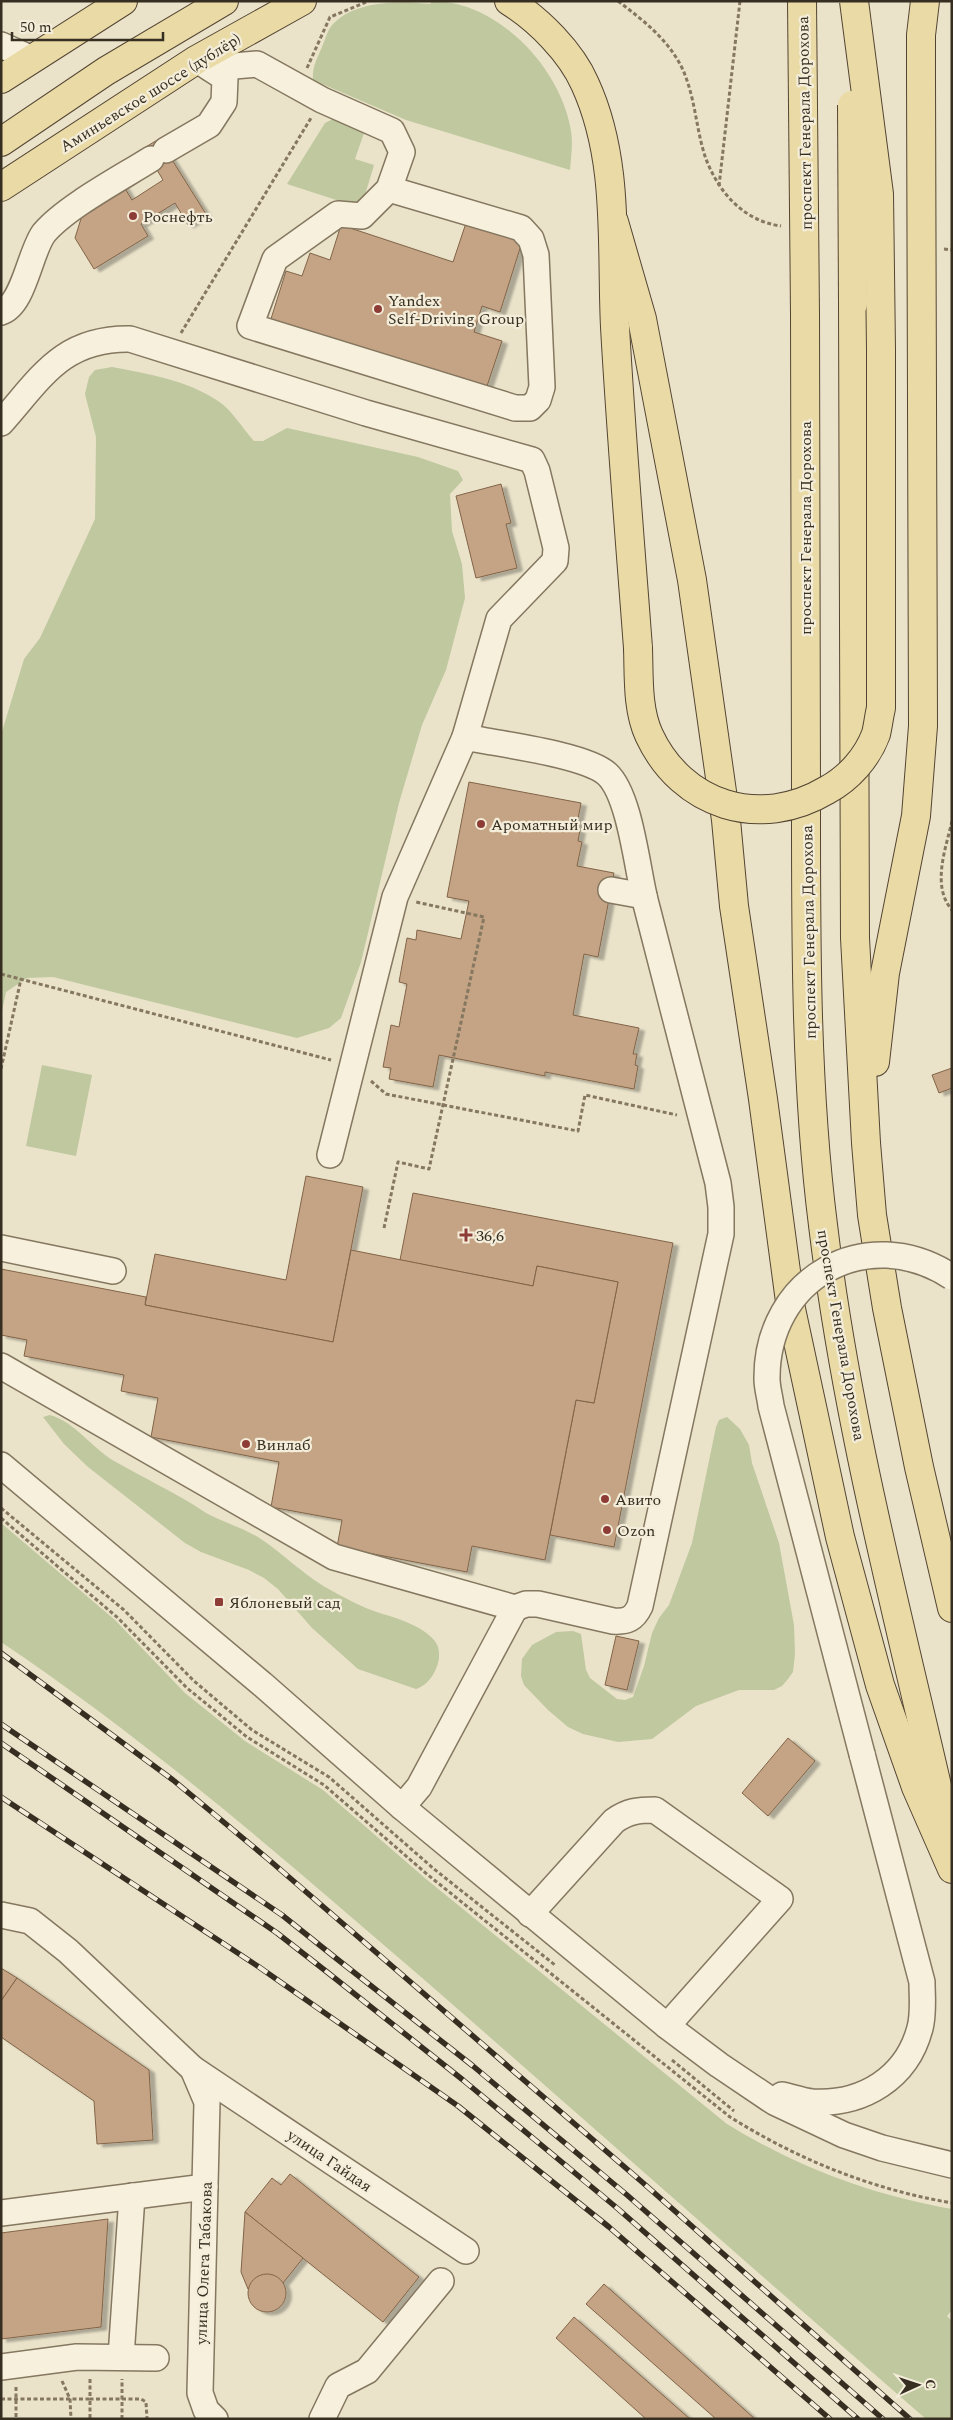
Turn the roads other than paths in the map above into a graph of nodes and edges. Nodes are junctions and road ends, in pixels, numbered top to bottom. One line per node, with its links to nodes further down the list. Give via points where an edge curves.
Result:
1 (123, 1): 9 (main road)
2 (224, 1): 14 (main road, via 106,70)
3 (302, 1): 10 (main road, Аминьевское шоссе (дублёр))
4 (509, 1): 17 (main road, via 565,52 585,83 604,140)
5 (802, 1): 33 (main road, проспект Генерала Дорохова, bridge, via 806,926 822,1222 836,1318 871,1496)
6 (853, 1): 17 (main road, bridge, via 879,194 881,708 876,734 852,772 839,784 817,796 782,809 731,806 693,788 675,774 648,734 641,706 615,326); 23 (main road, bridge, via 855,938)
7 (924, 1): 23 (main road, via 921,35 923,726 916,816 885,973)
8 (1, 45): 9 (street)
9 (32, 59): 12 (main road)
10 (203, 64): 11 (street); 13 (street, via 225,78); 15 (main road, Аминьевское шоссе (дублёр))
11 (257, 64): 13 (street, via 238,71); 16 (street, via 322,100 392,132 402,152)
12 (1, 79)
13 (224, 102): 18 (street, via 209,125 76,206 44,234 18,294 7,310)
14 (1, 142)
15 (2, 187)
16 (389, 189): 16 (street, via 521,228 531,239 536,255 542,387 538,400 530,408 515,408 250,326 275,259 338,214 362,216)
17 (614, 222): 34 (main road, via 642,319 692,580 791,1309 840,1537 880,1685 916,1787)
18 (1, 312)
19 (1, 423): 20 (street, via 55,362 72,351 110,339 130,339 366,413 532,460 556,548 555,561 499,619)
20 (465, 737): 22 (street, via 588,762 607,774 622,800); 24 (street, via 395,897)
21 (611, 890): 22 (street)
22 (644, 896): 30 (street, via 718,1183 721,1234 636,1614 624,1622 538,1604)
23 (866, 1143): 31 (main road, via 872,1215 887,1308)
24 (330, 1155)
25 (1, 1248): 26 (street)
26 (113, 1271)
27 (952, 1278): 39 (street, bridge, via 927,1263 886,1254 860,1256 818,1275 785,1308 774,1331 767,1381 922,1982 920,2028 909,2057 893,2076 872,2091 843,2100 811,2102 776,2093)
28 (1, 1366): 30 (street, via 334,1557)
29 (1, 1465): 32 (street, via 262,1684)
30 (516, 1608): 32 (street, via 419,1787)
31 (952, 1608)
32 (402, 1807): 35 (street)
33 (952, 1850)
34 (952, 1869)
35 (530, 1914): 37 (street); 37 (street, via 614,1821 637,1810 655,1810 780,1899)
36 (1, 1915): 38 (street, улица Гайдая, via 30,1921 60,1945)
37 (667, 2026): 39 (street)
38 (193, 2069): 40 (street, улица Гайдая); 45 (street, улица Гайдая)
39 (736, 2076): 41 (street, via 774,2102 844,2135)
40 (207, 2102): 42 (street, улица Олега Табакова)
41 (952, 2165)
42 (205, 2187): 43 (street); 50 (street, улица Олега Табакова, via 200,2393 206,2410)
43 (132, 2196): 44 (street); 49 (street)
44 (1, 2213)
45 (466, 2251)
46 (441, 2280): 51 (street, via 367,2371 338,2386)
47 (156, 2358): 49 (street)
48 (18, 2364): 49 (street, via 87,2357)
49 (120, 2365)
50 (215, 2419)
51 (322, 2419)

